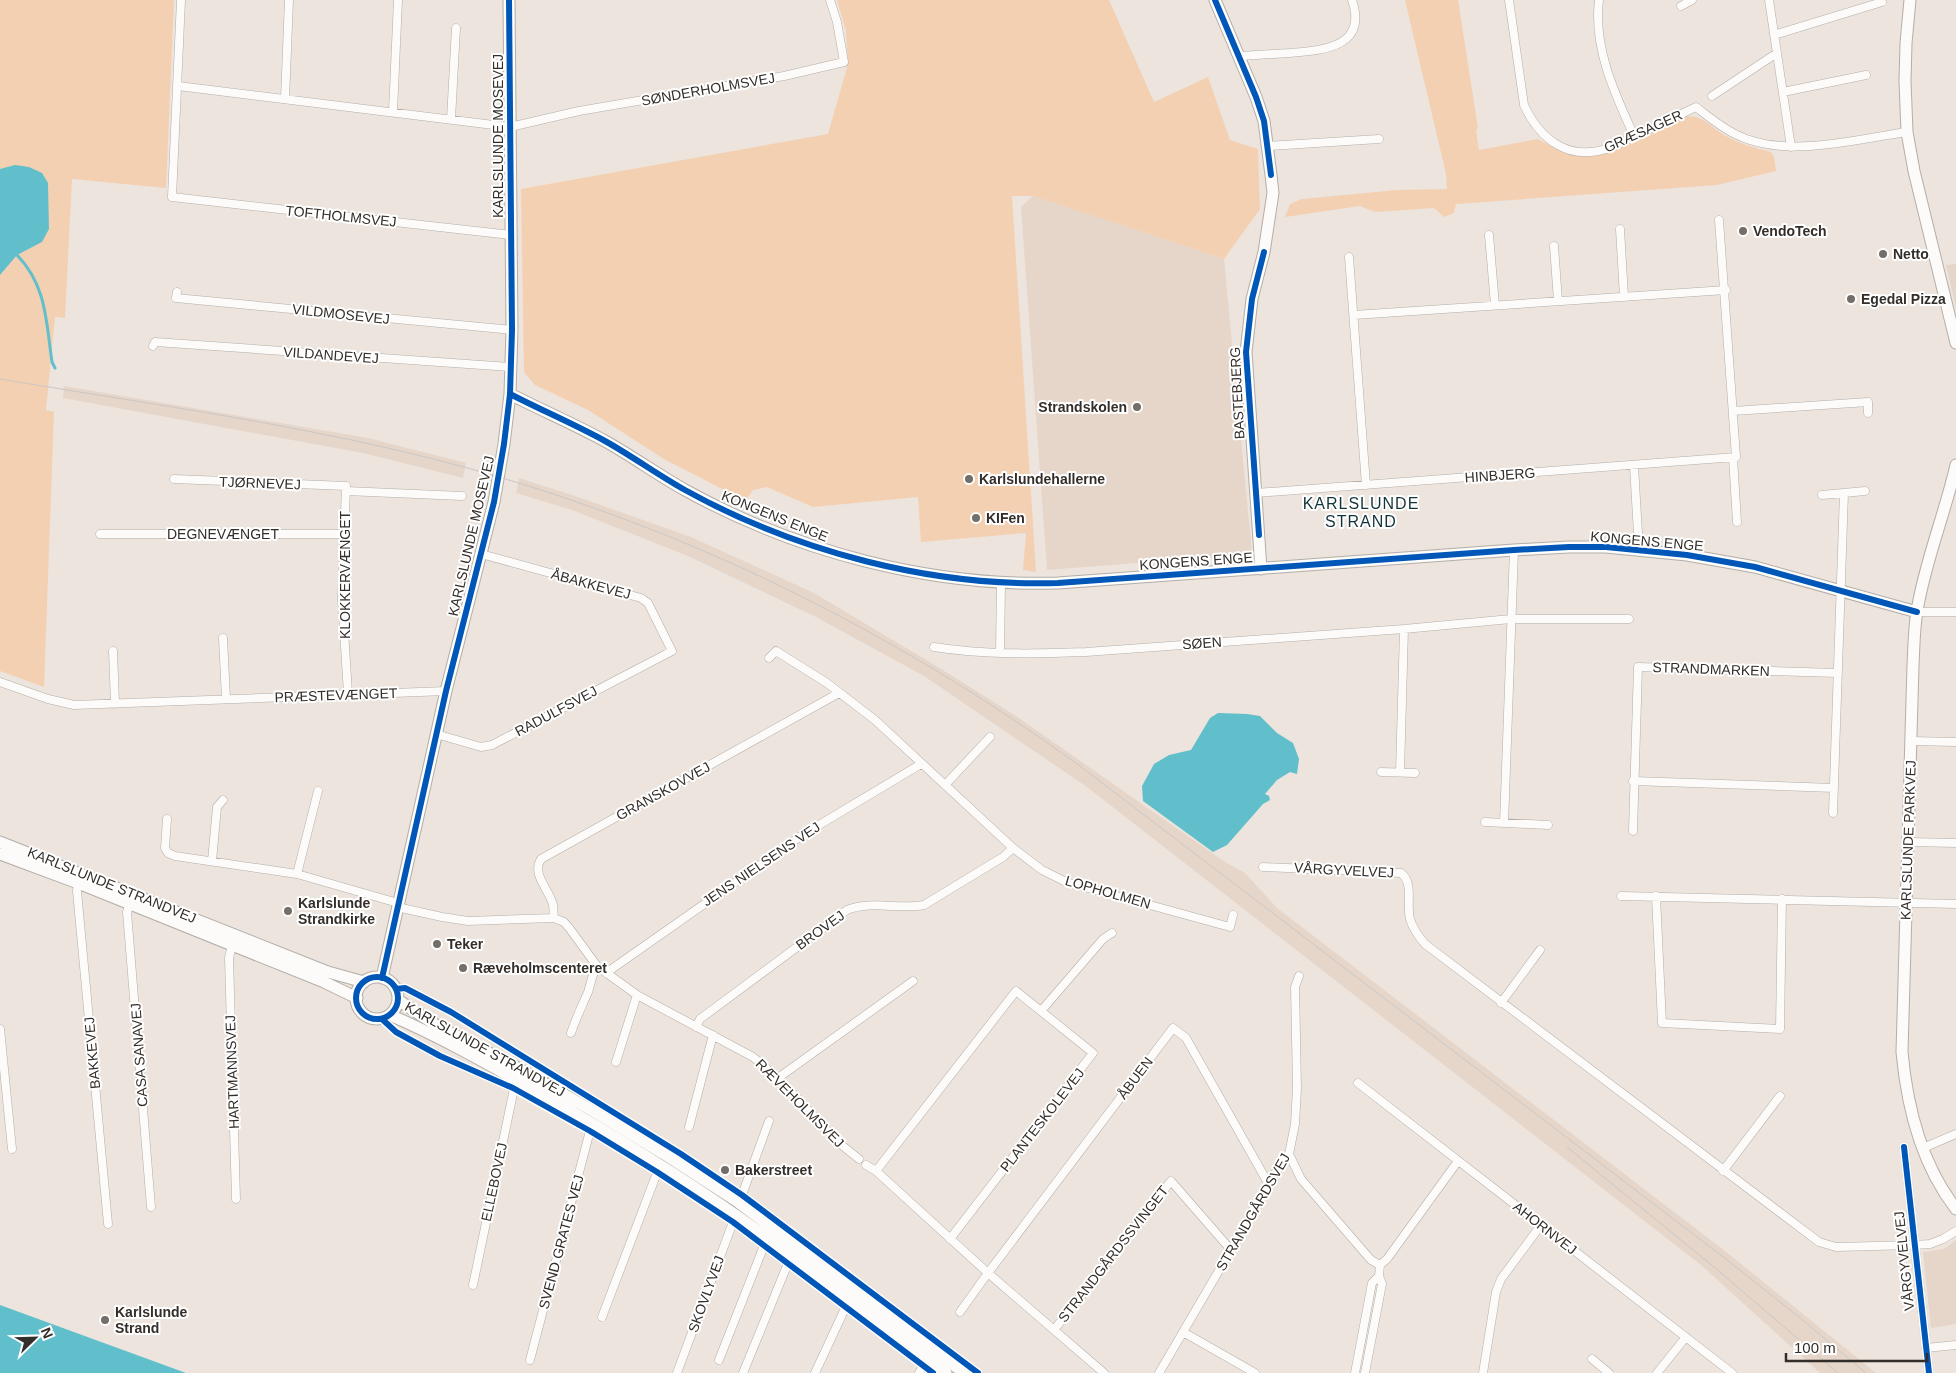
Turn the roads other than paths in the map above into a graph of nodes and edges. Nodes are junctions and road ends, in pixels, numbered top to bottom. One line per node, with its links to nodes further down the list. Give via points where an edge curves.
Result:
1 (181, 0): 20 (street)
2 (289, 0): 23 (street)
3 (398, 0): 24 (street)
4 (509, 0): 26 (street, KARLSLUNDE MOSEVEJ)
5 (830, 0): 26 (street, SØNDERHOLMSVEJ, via 844,62 784,76 579,111)
6 (1215, 0): 18 (street, BASTEBJERG)
7 (1352, 0): 18 (street, via 1356,13 1355,27 1347,39 1336,46 1320,51)
8 (1509, 0): 28 (street, GRÆSAGER, via 1524,105 1541,133 1571,150 1588,152 1610,148)
9 (1599, 0): 28 (street, via 1602,50 1612,88)
10 (1692, 0): 14 (street)
11 (1769, 0): 16 (street)
12 (1910, 0): 27 (street, via 1905,81)
13 (1882, 2): 16 (street)
14 (1682, 6)
15 (456, 28): 25 (street)
16 (1774, 35): 17 (street)
17 (1777, 53): 21 (street); 22 (street)
18 (1240, 56): 30 (street, BASTEBJERG, via 1256,97)
19 (1866, 75): 21 (street)
20 (178, 86): 23 (street); 34 (street, TOFTHOLMSVEJ, via 172,197)
21 (1783, 92): 31 (street)
22 (1712, 96)
23 (285, 99): 24 (street)
24 (393, 112): 25 (street)
25 (451, 119): 26 (street)
26 (510, 127): 34 (street, KARLSLUNDE MOSEVEJ)
27 (1907, 132): 31 (street, GRÆSAGER); 45 (street)
28 (1634, 136): 31 (street, GRÆSAGER, via 1696,107 1738,136)
29 (1379, 139): 30 (street)
30 (1268, 146): 59 (street, BASTEBJERG, via 1273,193 1264,252 1252,299 1246,352)
31 (1791, 147)
32 (1719, 220): 38 (street)
33 (1620, 229): 40 (street)
34 (511, 235): 44 (street, KARLSLUNDE MOSEVEJ)
35 (1489, 235): 42 (street)
36 (1554, 246): 41 (street)
37 (1349, 257): 43 (street)
38 (1726, 290): 40 (street); 49 (street)
39 (177, 292): 44 (street, VILDMOSEVEJ, via 176,298)
40 (1624, 297): 41 (street)
41 (1558, 301): 42 (street)
42 (1495, 305): 43 (street)
43 (1354, 315): 55 (street)
44 (512, 330): 47 (street, KARLSLUNDE MOSEVEJ)
45 (1956, 343)
46 (153, 346): 47 (street, VILDANDEVEJ, via 155,342)
47 (511, 367): 48 (street, KARLSLUNDE MOSEVEJ)
48 (510, 394): 67 (street, KARLSLUNDE MOSEVEJ, via 497,488); 69 (street, KONGENS ENGE, via 606,442 686,490 799,542 882,564)
49 (1733, 411): 50 (street, via 1868,402); 51 (street, via 1736,457)
50 (1868, 413)
51 (1733, 458): 53 (street, HINBJERG); 62 (street)
52 (1956, 465): 71 (street, KARLSLUNDE PARKVEJ, via 1930,553)
53 (1634, 466): 55 (street, HINBJERG); 66 (street)
54 (174, 479): 56 (street, TJØRNEVEJ)
55 (1366, 485): 59 (street, HINBJERG)
56 (346, 488): 61 (street, TJØRNEVEJ); 64 (street, KLOKKERVÆNGET)
57 (1865, 491): 58 (street)
58 (1844, 493): 60 (street); 70 (street)
59 (1256, 494): 68 (street, BASTEBJERG)
60 (1822, 494)
61 (462, 496)
62 (1737, 522)
63 (100, 534): 64 (street, DEGNEVÆNGET)
64 (345, 534): 86 (street, KLOKKERVÆNGET, via 342,599)
65 (1514, 550): 66 (street, KONGENS ENGE, via 1569,547); 68 (street, KONGENS ENGE); 73 (street)
66 (1639, 550): 70 (street, KONGENS ENGE, via 1755,568)
67 (481, 554): 79 (street, ÅBAKKEVEJ, via 641,598 648,604); 84 (street, KARLSLUNDE MOSEVEJ)
68 (1261, 569): 69 (street, KONGENS ENGE, via 1058,583)
69 (1002, 583): 80 (street)
70 (1840, 590): 71 (street, KONGENS ENGE); 82 (street)
71 (1917, 612): 72 (street); 91 (street, KARLSLUNDE PARKVEJ)
72 (1956, 612)
73 (1511, 619): 74 (street, SØEN); 75 (street, SØEN); 105 (street)
74 (1629, 619)
75 (1404, 629): 80 (street, SØEN, via 1086,652); 95 (street)
76 (223, 638): 87 (street)
77 (934, 647): 80 (street, SØEN)
78 (113, 651): 88 (street)
79 (672, 651): 89 (street, RADULFSVEJ, via 492,746 481,747)
80 (1000, 653)
81 (769, 658): 85 (street, LOPHOLMEN, via 776,651)
82 (1838, 673): 97 (street, STRANDMARKEN, via 1638,667); 99 (street)
83 (0, 682): 88 (street, PRÆSTEVÆNGET, via 74,705)
84 (446, 691): 86 (street, PRÆSTEVÆNGET); 89 (street, KARLSLUNDE MOSEVEJ)
85 (839, 693): 93 (street, LOPHOLMEN, via 875,720); 125 (street, GRANSKOVVEJ, via 541,859 538,873 553,904)
86 (348, 694): 87 (street, PRÆSTEVÆNGET)
87 (226, 699): 88 (street, PRÆSTEVÆNGET)
88 (115, 704)
89 (436, 734): 123 (street, KARLSLUNDE MOSEVEJ)
90 (990, 737): 98 (street)
91 (1912, 741): 92 (street); 109 (street, KARLSLUNDE PARKVEJ)
92 (1956, 742)
93 (921, 764): 98 (street, LOPHOLMEN); 130 (street, JENS NIELSENS VEJ, via 804,834)
94 (1381, 772): 95 (street)
95 (1400, 772): 96 (street)
96 (1415, 773)
97 (1634, 782): 99 (street); 107 (street, STRANDMARKEN)
98 (945, 785): 111 (street, LOPHOLMEN)
99 (1834, 788): 102 (street)
100 (318, 791): 115 (street)
101 (223, 800): 113 (street, via 217,807)
102 (1833, 813)
103 (167, 819): 113 (street, via 165,848 168,853)
104 (1484, 822): 105 (street)
105 (1504, 823): 106 (street)
106 (1548, 824)
107 (1633, 831)
108 (0, 842): 134 (street, KARLSLUNDE STRANDVEJ, via 328,972)
109 (1908, 842): 110 (street); 121 (street, KARLSLUNDE PARKVEJ)
110 (1956, 843)
111 (1013, 848): 124 (street, LOPHOLMEN, via 1042,870 1066,882 1230,927); 141 (street, BROVEJ, via 924,905 866,905 847,910 700,1019)
112 (0, 854): 116 (street, KARLSLUNDE STRANDVEJ)
113 (212, 861): 115 (street)
114 (1263, 867): 138 (street, VÅRGYVELVEJ, via 1401,872 1408,881 1410,917 1420,938)
115 (297, 874): 123 (street)
116 (78, 883): 120 (street, KARLSLUNDE STRANDVEJ); 168 (street, BAKKEVEJ)
117 (1621, 896): 118 (street)
118 (1656, 896): 119 (street); 119 (street, via 1662,1023 1780,1029)
119 (1782, 899): 121 (street)
120 (130, 904): 127 (street, KARLSLUNDE STRANDVEJ); 165 (street, CASA SANAVEJ, via 127,912)
121 (1906, 904): 122 (street); 155 (street, KARLSLUNDE PARKVEJ, via 1902,1052 1907,1096)
122 (1956, 904)
123 (397, 905): 125 (street, via 468,921); 132 (street, KARLSLUNDE MOSEVEJ)
124 (1232, 915)
125 (554, 918): 129 (street, RÆVEHOLMSVEJ, via 564,922)
126 (1112, 933): 139 (street, via 1103,939)
127 (232, 945): 136 (street, KARLSLUNDE STRANDVEJ); 163 (street, HARTMANNSVEJ, via 229,958)
128 (1540, 950): 138 (street)
129 (597, 966): 130 (street, RÆVEHOLMSVEJ); 143 (street)
130 (606, 973): 135 (street, RÆVEHOLMSVEJ)
131 (1299, 976): 157 (street, STRANDGÅRDSVEJ, via 1295,987 1295,1124)
132 (382, 978): 134 (street); 137 (street, via 392,984)
133 (913, 981): 146 (street)
134 (364, 982): 136 (street)
135 (637, 995): 141 (street, RÆVEHOLMSVEJ); 145 (street)
136 (357, 998): 140 (street, via 366,1016 377,1019)
137 (398, 1000): 140 (street); 164 (street, KARLSLUNDE STRANDVEJ, via 439,1027 594,1111)
138 (1501, 1002): 161 (street, VÅRGYVELVEJ)
139 (1041, 1011): 160 (street, PLANTESKOLEVEJ, via 1016,991); 172 (street, PLANTESKOLEVEJ, via 1093,1053)
140 (390, 1015): 147 (street, KARLSLUNDE STRANDVEJ)
141 (696, 1027): 144 (street, RÆVEHOLMSVEJ)
142 (0, 1029): 156 (street)
143 (571, 1033)
144 (713, 1035): 146 (street, RÆVEHOLMSVEJ, via 753,1057); 152 (street)
145 (616, 1062)
146 (778, 1078): 160 (street, RÆVEHOLMSVEJ, via 839,1143)
147 (516, 1079): 151 (street, KARLSLUNDE STRANDVEJ); 179 (street, ELLEBOVEJ)
148 (1358, 1083): 158 (street, AHORNVEJ)
149 (1780, 1096): 161 (street)
150 (769, 1121): 164 (street)
151 (592, 1123): 159 (street, KARLSLUNDE STRANDVEJ); 190 (street, SVEND GRATES VEJ)
152 (689, 1127)
153 (1956, 1134): 155 (street)
154 (1904, 1147): 173 (street, VÅRGYVELVEJ)
155 (1923, 1148): 166 (street, KARLSLUNDE PARKVEJ, via 1934,1174)
156 (12, 1149)
157 (1289, 1154): 162 (street, STRANDGÅRDSVEJ); 176 (street, via 1301,1178 1371,1260)
158 (1458, 1161): 169 (street, AHORNVEJ); 176 (street, via 1387,1259)
159 (660, 1165): 167 (street, KARLSLUNDE STRANDVEJ); 182 (street)
160 (876, 1171): 172 (street, RÆVEHOLMSVEJ)
161 (1723, 1171): 173 (street, VÅRGYVELVEJ, via 1819,1242 1836,1247)
162 (1268, 1183): 174 (street, STRANDGÅRDSVEJ); 177 (street, ÅBUEN, via 1186,1038 1173,1028)
163 (236, 1199)
164 (738, 1202): 197 (street, KARLSLUNDE STRANDVEJ)
165 (150, 1208)
166 (1956, 1209)
167 (737, 1216): 171 (street, KARLSLUNDE STRANDVEJ); 192 (street, SKOVLYVEJ)
168 (108, 1224)
169 (1541, 1225): 185 (street, AHORNVEJ); 203 (street, via 1500,1279)
170 (1956, 1231): 173 (street, VÅRGYVELVEJ, via 1943,1240)
171 (767, 1238): 175 (street, KARLSLUNDE STRANDVEJ); 191 (street)
172 (950, 1239): 177 (street, RÆVEHOLMSVEJ)
173 (1914, 1245): 187 (street, VÅRGYVELVEJ)
174 (1231, 1250): 183 (street, STRANDGÅRDSSVINGET, via 1171,1181); 184 (street, STRANDGÅRDSVEJ)
175 (791, 1256): 180 (street, KARLSLUNDE STRANDVEJ); 193 (street)
176 (1380, 1264): 178 (street)
177 (988, 1273): 181 (street); 183 (street, RÆVEHOLMSVEJ)
178 (1379, 1276): 201 (street, via 1372,1284); 202 (street, via 1382,1284)
179 (472, 1285)
180 (849, 1300): 188 (street, KARLSLUNDE STRANDVEJ); 194 (street)
181 (960, 1312)
182 (602, 1317)
183 (1054, 1330): 198 (street, RÆVEHOLMSVEJ)
184 (1183, 1332): 199 (street, STRANDGÅRDSVEJ); 200 (street)
185 (1686, 1337): 205 (street); 206 (street, AHORNVEJ)
186 (1956, 1344): 187 (street)
187 (1926, 1348): 207 (street, VÅRGYVELVEJ)
188 (927, 1359): 195 (street); 196 (street, KARLSLUNDE STRANDVEJ)
189 (1592, 1359): 204 (street)
190 (530, 1360)
191 (719, 1360)
192 (677, 1373)
193 (743, 1373)
194 (815, 1373)
195 (919, 1373)
196 (946, 1373)
197 (964, 1373)
198 (1104, 1373)
199 (1159, 1373)
200 (1255, 1373)
201 (1355, 1373)
202 (1365, 1373)
203 (1483, 1373)
204 (1609, 1373)
205 (1657, 1373)
206 (1732, 1373)
207 (1929, 1373)

